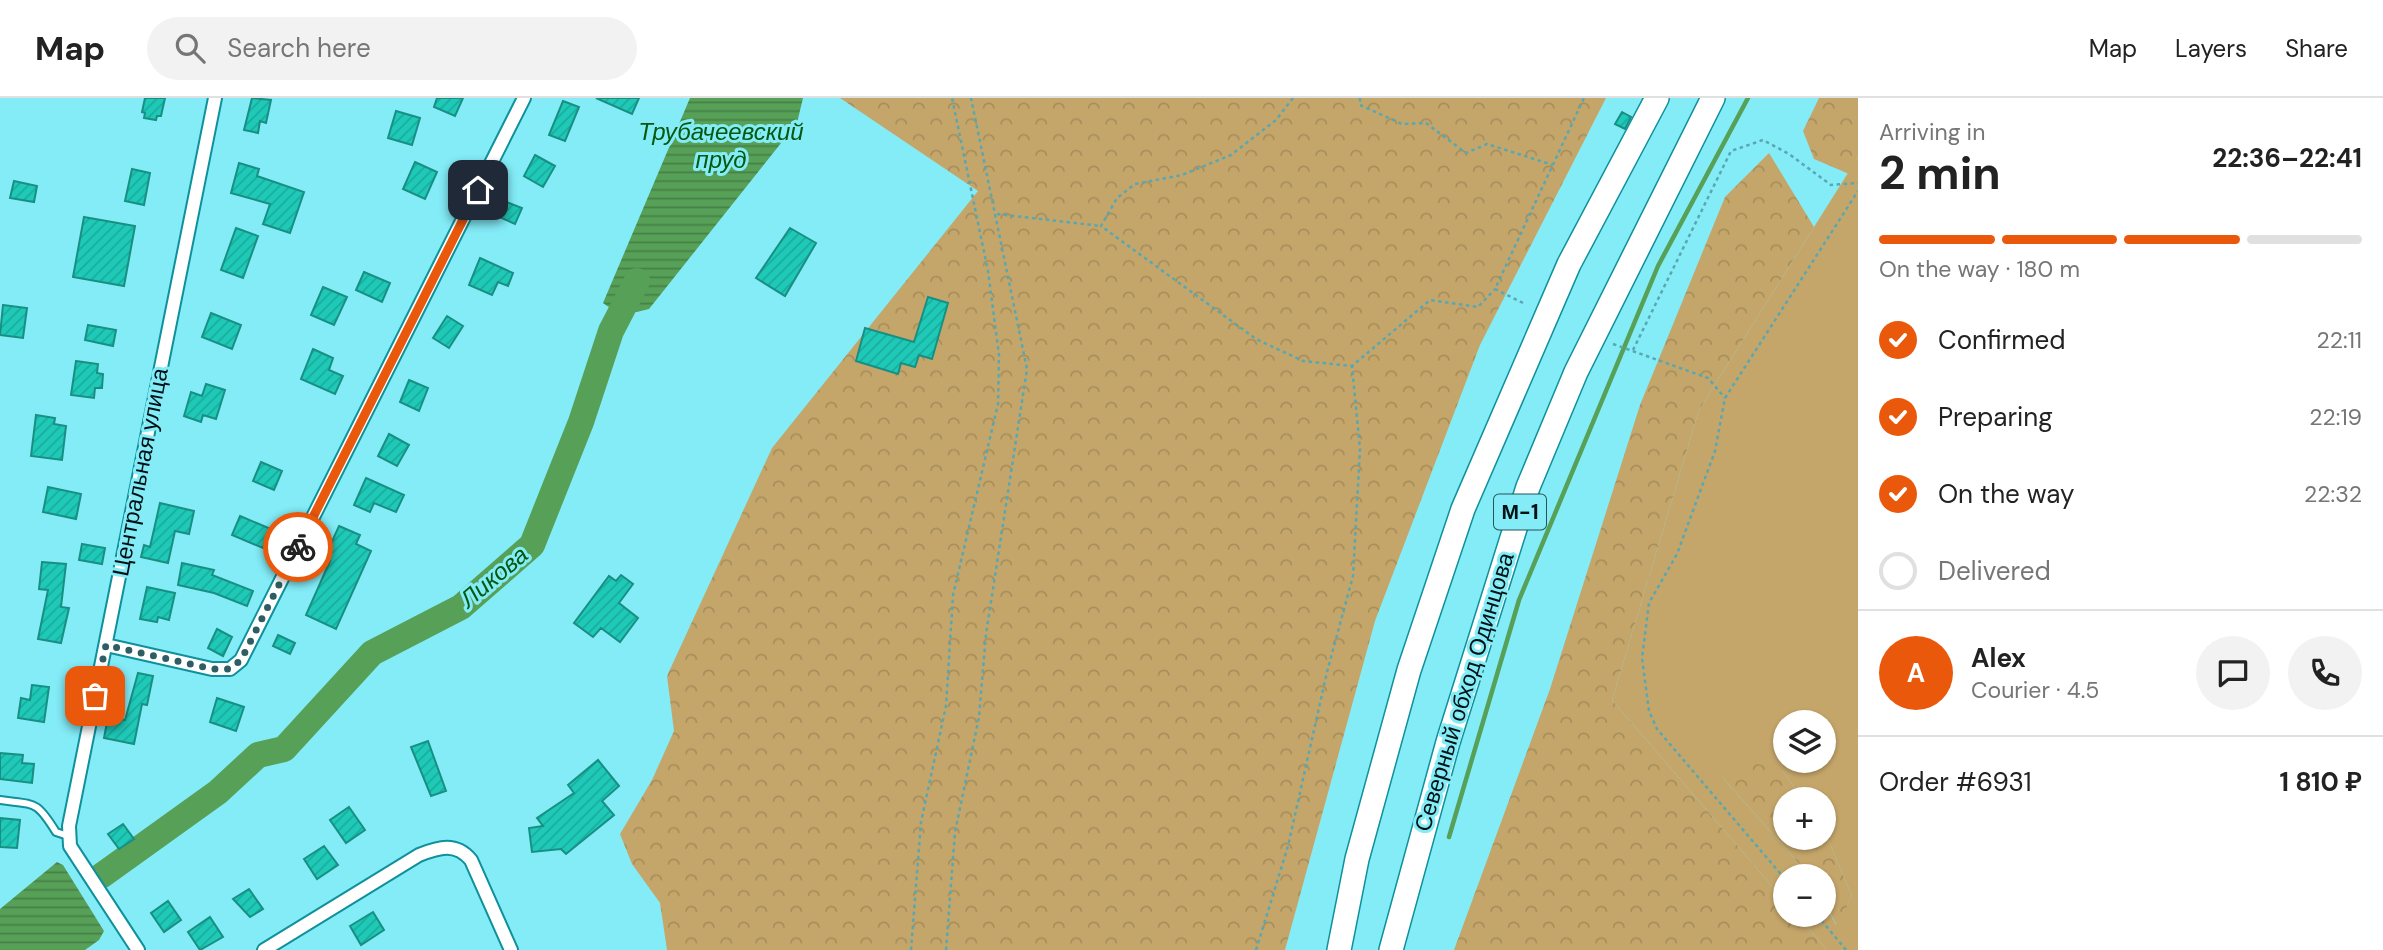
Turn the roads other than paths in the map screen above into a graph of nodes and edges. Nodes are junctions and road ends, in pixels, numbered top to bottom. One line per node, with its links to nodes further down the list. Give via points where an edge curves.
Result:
1 (215, 98): 5 (street, Центральная улица)
2 (524, 98): 5 (street, via 241,660 230,669 212,669)
3 (1657, 98): 11 (highway, М-1, via 1569,264 1463,509 1409,670 1357,859)
4 (1713, 98): 12 (highway, Северный обход Одинцова / М-1, via 1576,372 1528,487 1444,755)
5 (106, 645): 7 (street, Центральная улица)
6 (0, 800): 7 (lane, via 34,804)
7 (69, 841): 8 (street)
8 (138, 950)
9 (264, 950): 10 (street, via 419,855 452,847 471,860)
10 (511, 950)
11 (1339, 950)
12 (1391, 950)

